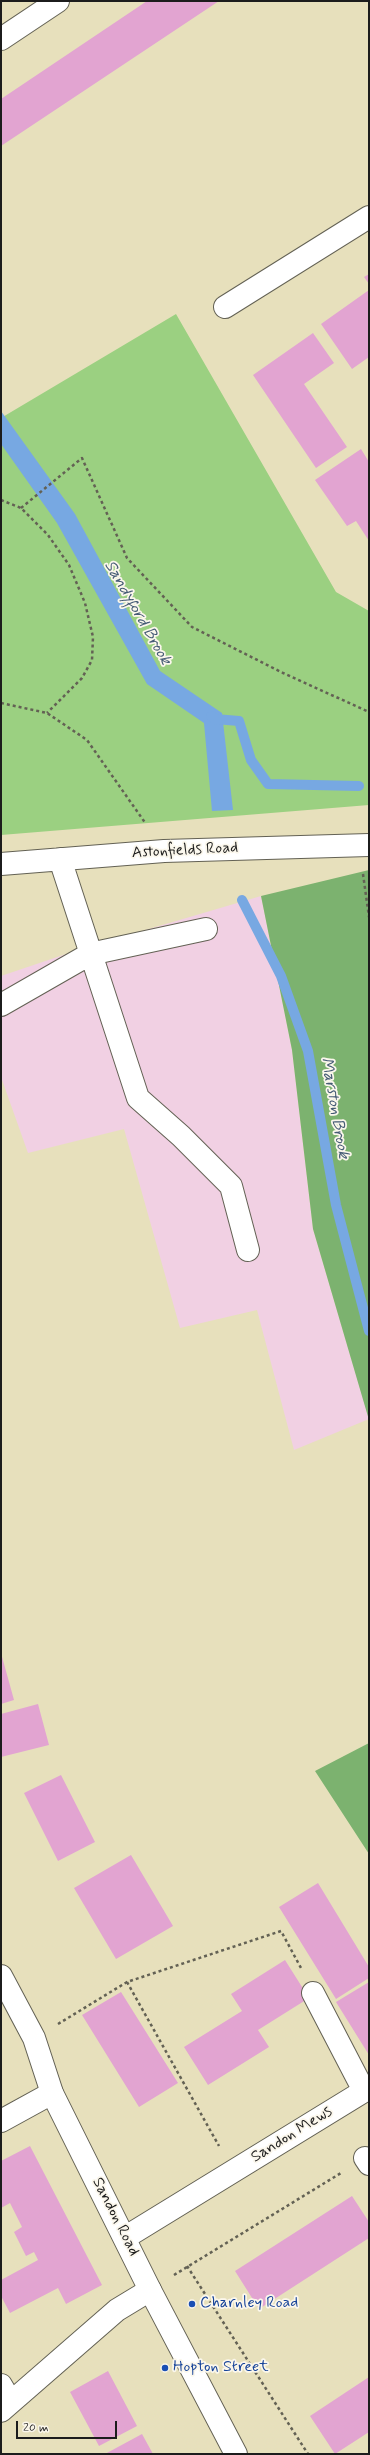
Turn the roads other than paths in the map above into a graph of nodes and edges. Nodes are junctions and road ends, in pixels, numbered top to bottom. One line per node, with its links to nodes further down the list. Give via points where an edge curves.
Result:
1 (58, 1): 2 (street)
2 (1, 39)
3 (369, 217): 4 (street)
4 (225, 307)
5 (361, 845): 6 (street, Astonfields Road, via 164,851)
6 (60, 859): 7 (street, Astonfields Road); 9 (street)
7 (1, 864)
8 (206, 929): 9 (street)
9 (90, 954): 10 (street); 11 (street, via 138,1098 231,1186)
10 (1, 1005)
11 (248, 1250)
12 (1, 1976): 14 (street, Sandon Road, via 34,2038)
13 (313, 1993): 16 (street, Sandon Mews, via 364,2091)
14 (52, 2093): 15 (street); 16 (street, Sandon Road)
15 (1, 2121)
16 (126, 2237): 17 (street, Sandon Road)
17 (150, 2290): 18 (street, via 117,2310); 19 (street, Sandon Road)
18 (4, 2399)
19 (236, 2454)

